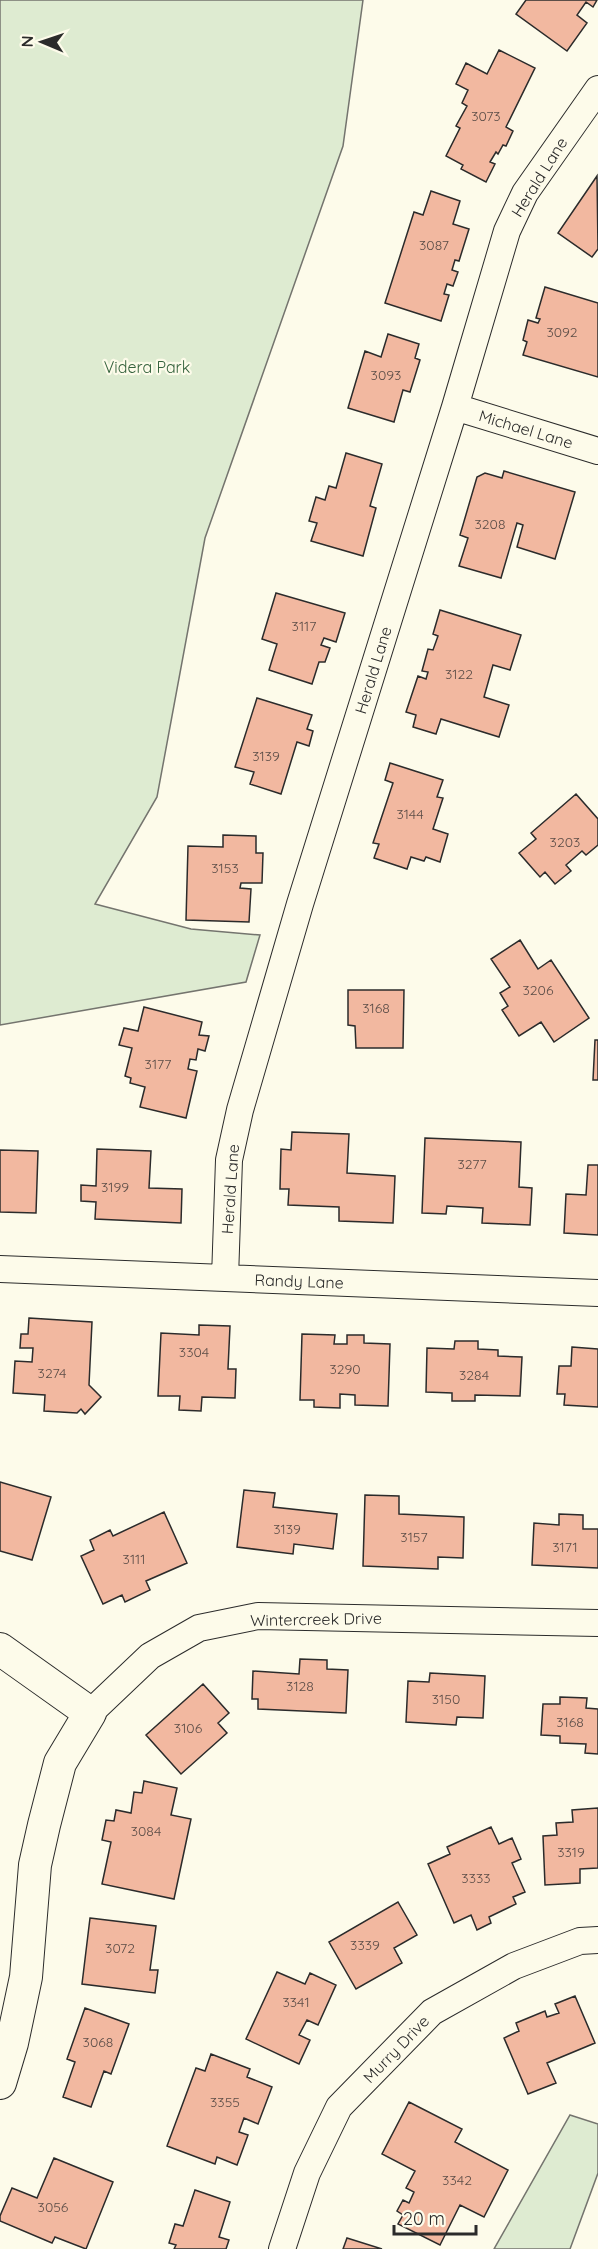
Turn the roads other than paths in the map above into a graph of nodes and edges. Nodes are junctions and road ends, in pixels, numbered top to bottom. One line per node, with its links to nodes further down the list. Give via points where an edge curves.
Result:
1 (598, 89): 2 (street, Herald Lane, via 525,193 507,231)
2 (455, 407): 3 (street, Michael Lane); 5 (street, Herald Lane, via 300,903 240,1110 229,1160)
3 (598, 451)
4 (0, 1269): 5 (street, Randy Lane)
5 (225, 1278): 6 (street, Randy Lane)
6 (598, 1293)
7 (598, 1623): 9 (street, Wintercreek Drive, via 258,1616 200,1628 150,1656)
8 (0, 1649): 9 (street)
9 (90, 1713): 11 (street, Wintercreek Drive, via 60,1763 44,1825 36,1865 26,1977)
10 (598, 1940): 12 (street, Murry Drive, via 580,1941 514,1966 432,2012 339,2107 307,2173)
11 (0, 2083)
12 (282, 2249)

